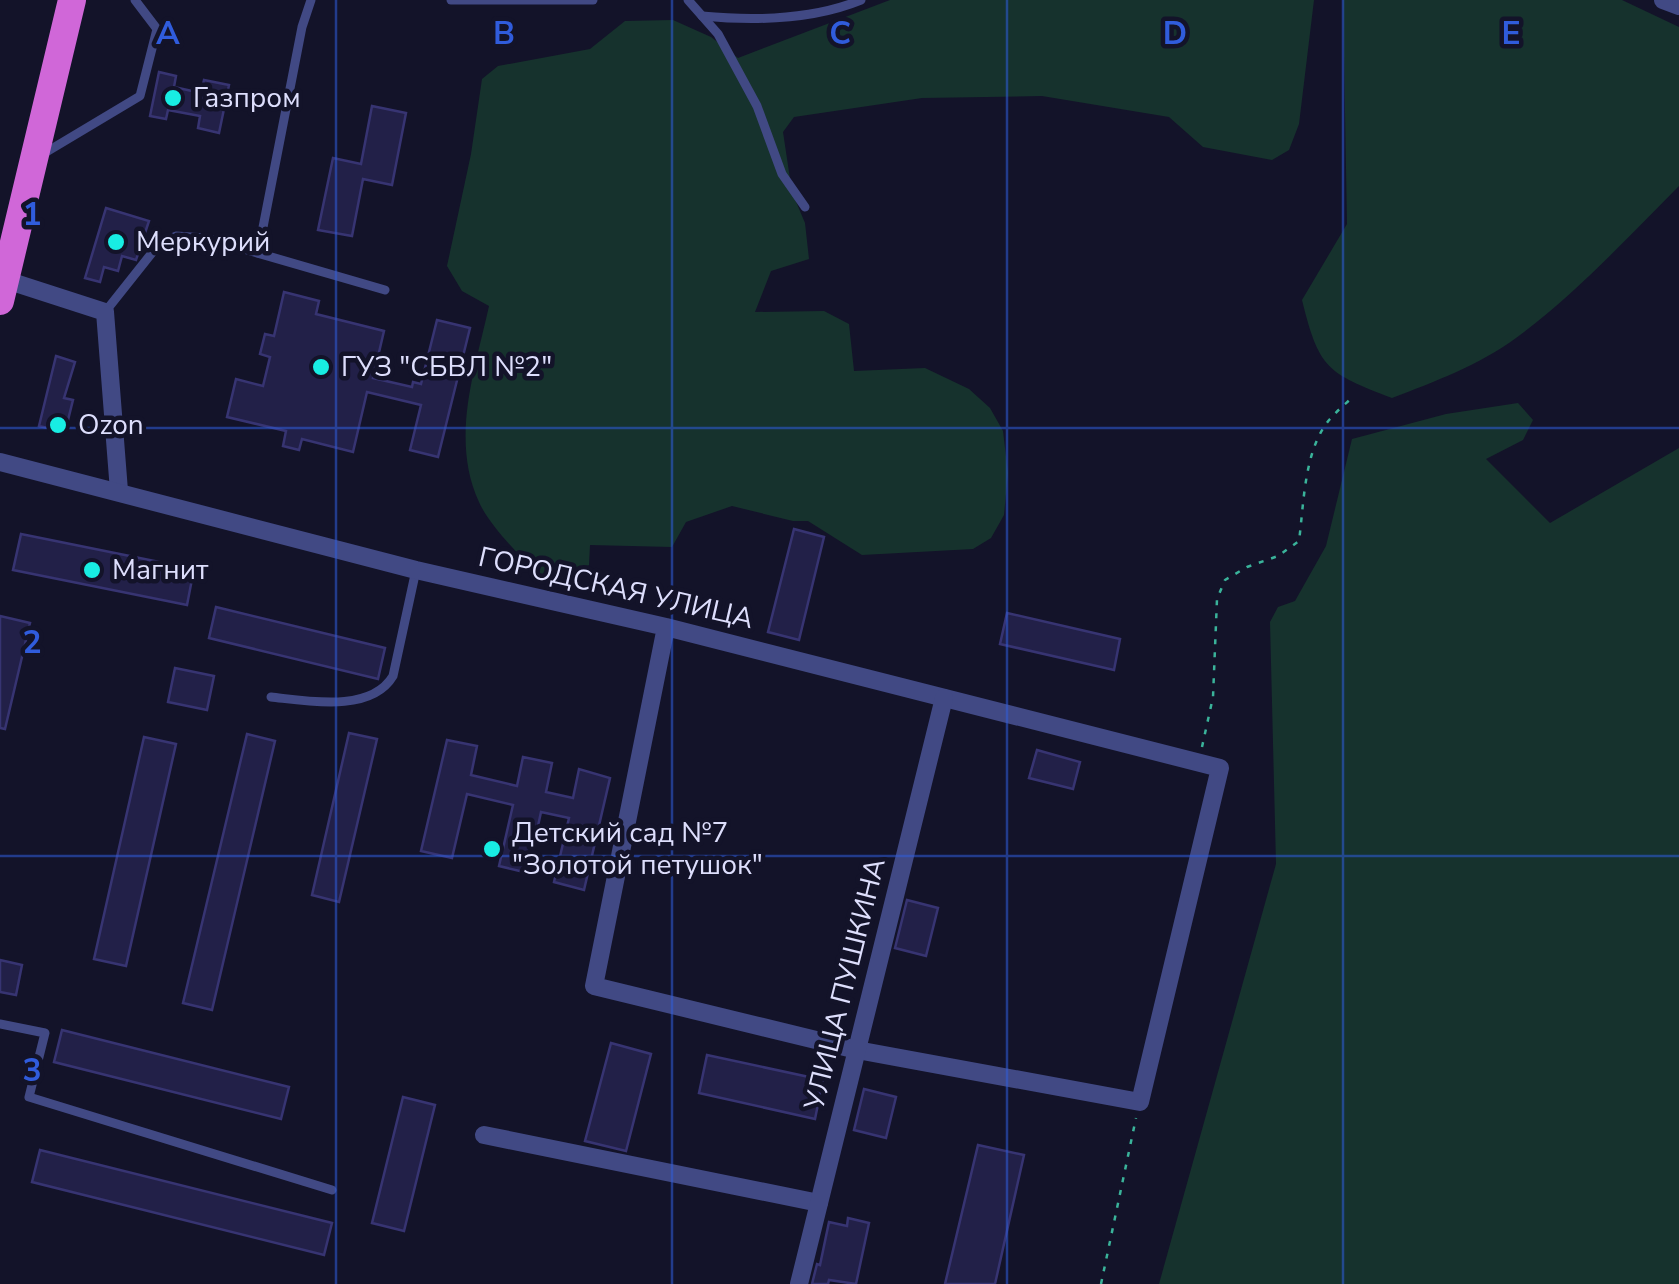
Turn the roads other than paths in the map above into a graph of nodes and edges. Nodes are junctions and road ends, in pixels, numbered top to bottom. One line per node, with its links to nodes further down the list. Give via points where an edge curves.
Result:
1 (72, 0): 11 (highway)
2 (135, 0): 11 (lane, via 158,28 140,96)
3 (311, 0): 13 (lane)
4 (450, 0): 5 (lane)
5 (593, 0)
6 (688, 0): 10 (lane)
7 (861, 0): 10 (lane, via 814,14)
8 (1663, 0): 9 (street)
9 (1679, 6)
10 (700, 16): 12 (lane, via 718,34 769,131 782,174)
11 (36, 158): 15 (highway)
12 (806, 207)
13 (258, 253): 14 (lane); 16 (lane, via 176,236 159,244)
14 (385, 290)
15 (3, 291): 16 (street)
16 (105, 312): 18 (street)
17 (0, 462): 18 (street, ГОРОДСКАЯ УЛИЦА)
18 (119, 491): 19 (street, ГОРОДСКАЯ УЛИЦА)
19 (416, 570): 20 (street, ГОРОДСКАЯ УЛИЦА); 21 (lane, via 386,688 320,702)
20 (666, 627): 22 (street, ГОРОДСКАЯ УЛИЦА); 24 (street, via 594,986)
21 (271, 698)
22 (944, 698): 24 (street, УЛИЦА ПУШКИНА); 24 (street, ГОРОДСКАЯ УЛИЦА, via 1220,768 1140,1102)
23 (0, 1024): 26 (lane, via 45,1033 29,1097)
24 (857, 1050): 27 (street, УЛИЦА ПУШКИНА)
25 (484, 1135): 27 (street)
26 (332, 1190)
27 (820, 1203): 28 (street, УЛИЦА ПУШКИНА)
28 (800, 1284)

